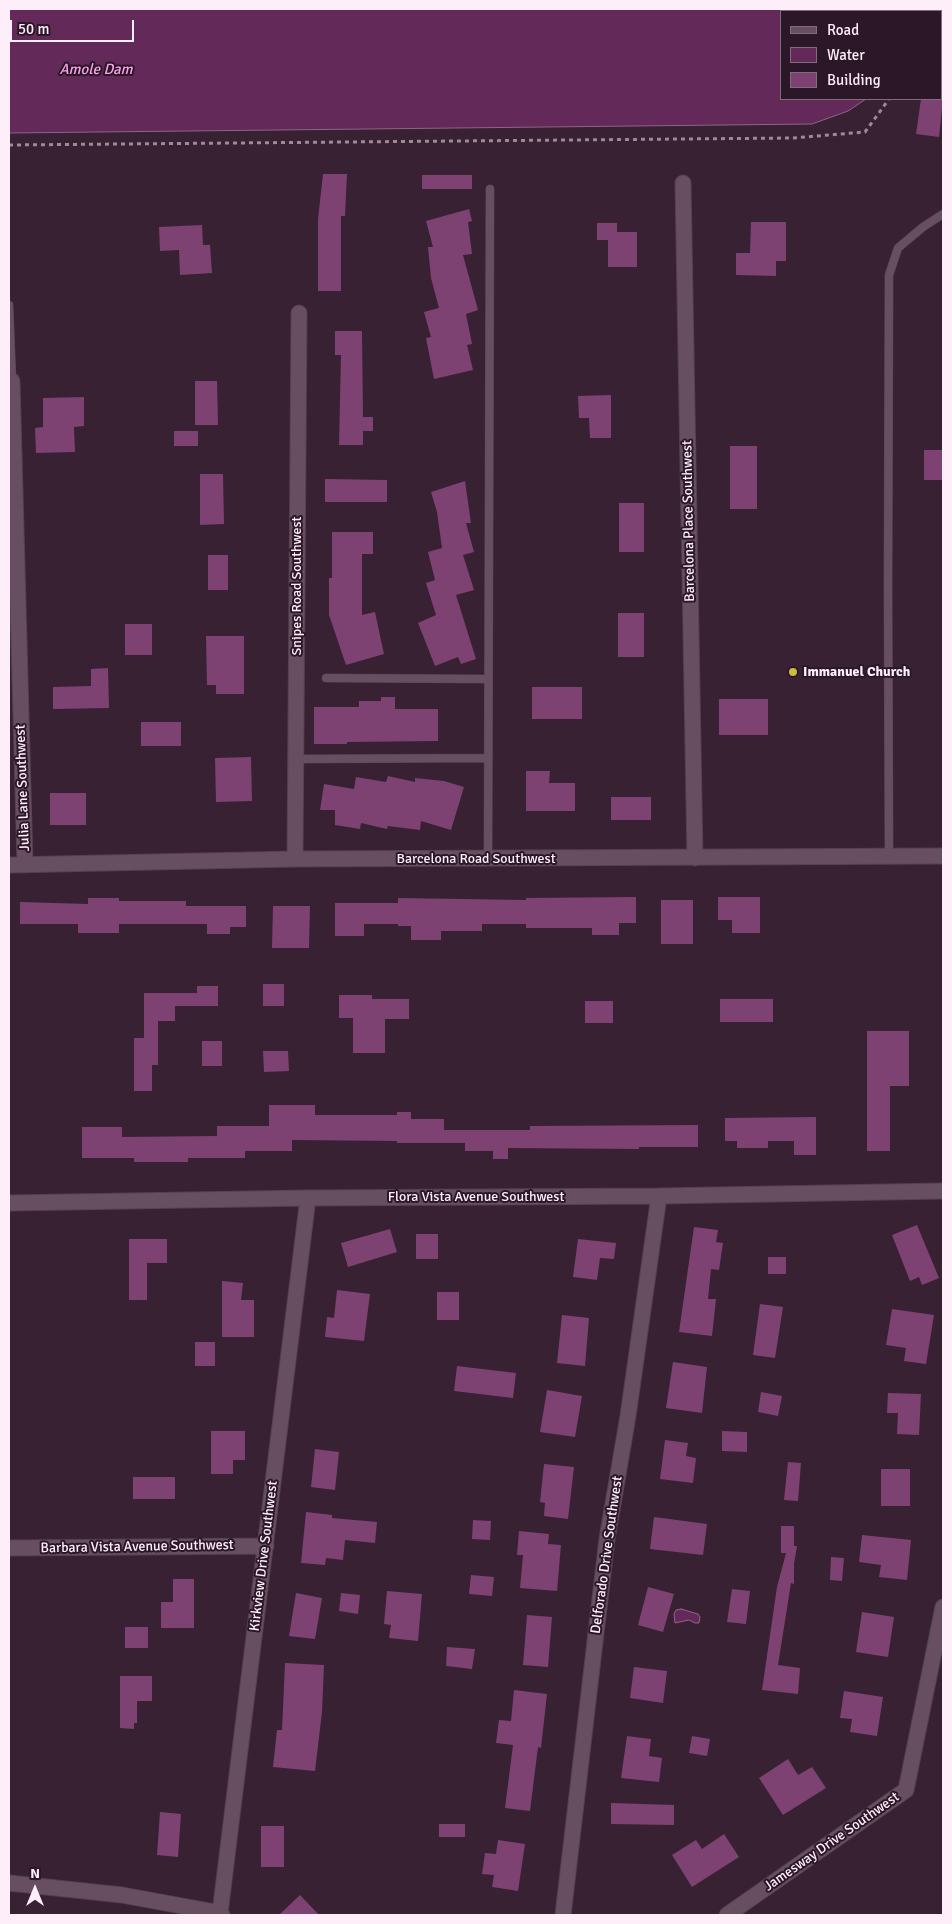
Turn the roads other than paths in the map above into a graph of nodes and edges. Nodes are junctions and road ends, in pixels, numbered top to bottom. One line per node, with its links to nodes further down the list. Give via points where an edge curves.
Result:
1 (684, 183): 14 (street, Barcelona Place Southwest)
2 (490, 189): 8 (lane)
3 (943, 214): 12 (lane, via 898,248 889,275)
4 (9, 305): 6 (lane)
5 (299, 313): 10 (street, Snipes Road Southwest)
6 (12, 382): 16 (street, Julia Lane Southwest)
7 (326, 678): 8 (lane)
8 (487, 679): 9 (lane)
9 (488, 758): 10 (lane); 13 (lane)
10 (296, 759): 15 (street, Snipes Road Southwest)
11 (943, 856): 12 (street, Barcelona Road Southwest)
12 (889, 857): 14 (street, Barcelona Road Southwest)
13 (488, 858): 14 (street, Barcelona Road Southwest); 15 (street, Barcelona Road Southwest)
14 (695, 858)
15 (296, 859): 16 (street, Barcelona Road Southwest)
16 (25, 864): 17 (street, Barcelona Road Southwest)
17 (9, 865)
18 (943, 1191): 19 (street, Flora Vista Avenue Southwest)
19 (659, 1196): 20 (street, Flora Vista Avenue Southwest); 27 (street, Delforado Drive Southwest, via 607,1540)
20 (308, 1198): 21 (street, Flora Vista Avenue Southwest); 22 (street, Kirkview Drive Southwest)
21 (9, 1203)
22 (266, 1546): 23 (street, Barbara Vista Avenue Southwest); 26 (street, Kirkview Drive Southwest)
23 (9, 1548)
24 (943, 1607): 28 (street, Jamesway Drive Southwest, via 906,1790)
25 (9, 1883): 26 (street, via 122,1895)
26 (221, 1914)
27 (563, 1915)
28 (727, 1915)

